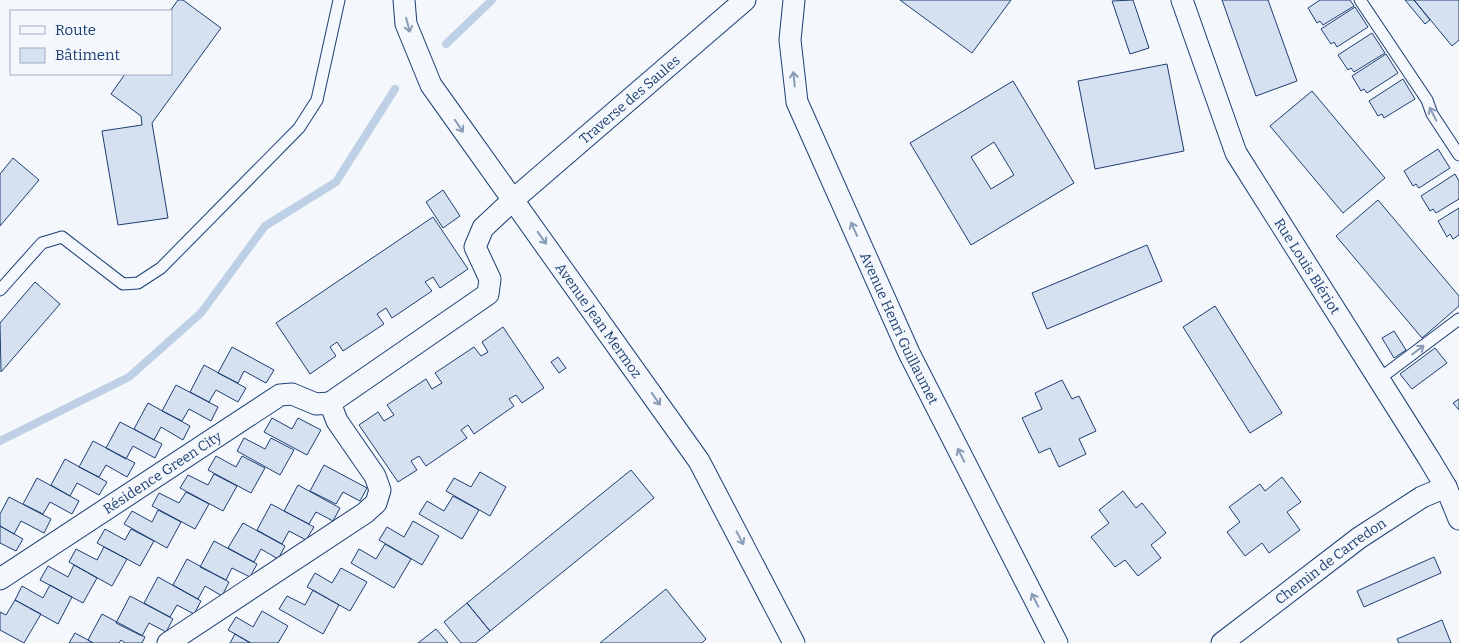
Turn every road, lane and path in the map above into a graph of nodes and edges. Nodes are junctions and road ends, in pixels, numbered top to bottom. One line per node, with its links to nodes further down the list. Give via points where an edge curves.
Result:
1 (339, 0): 9 (lane, via 317,100 299,128 161,268 138,283 123,284 62,237 42,244)
2 (404, 0): 8 (street, Avenue Jean Mermoz, one-way to 8, via 406,24 431,85 479,155)
3 (745, 0): 8 (street, Traverse des Saules)
4 (794, 0): 18 (street, Avenue Henri Guillaumet, one-way to 4, via 909,353 797,102 790,40)
5 (1182, 0): 11 (street, Rue Louis Blériot, via 1236,153)
6 (1360, 0): 7 (lane, one-way to 6, via 1432,114 1427,100)
7 (1459, 155)
8 (514, 198): 12 (street, via 483,228 475,247 490,279 488,294); 17 (street, Avenue Jean Mermoz, one-way to 17, via 699,461)
9 (0, 290)
10 (1459, 319): 11 (lane, one-way to 10)
11 (1379, 379): 13 (street, Rue Louis Blériot)
12 (330, 403): 15 (street, Résidence Green City, via 316,404 292,394 280,395); 16 (street, via 337,421 376,476 380,490 376,503 365,514)
13 (1446, 487): 14 (street, Rue Louis Blériot); 19 (street, Chemin de Carredon, via 1422,497 1359,538)
14 (1459, 519)
15 (0, 579)
16 (168, 643)
17 (794, 643)
18 (1057, 643)
19 (1222, 643)

